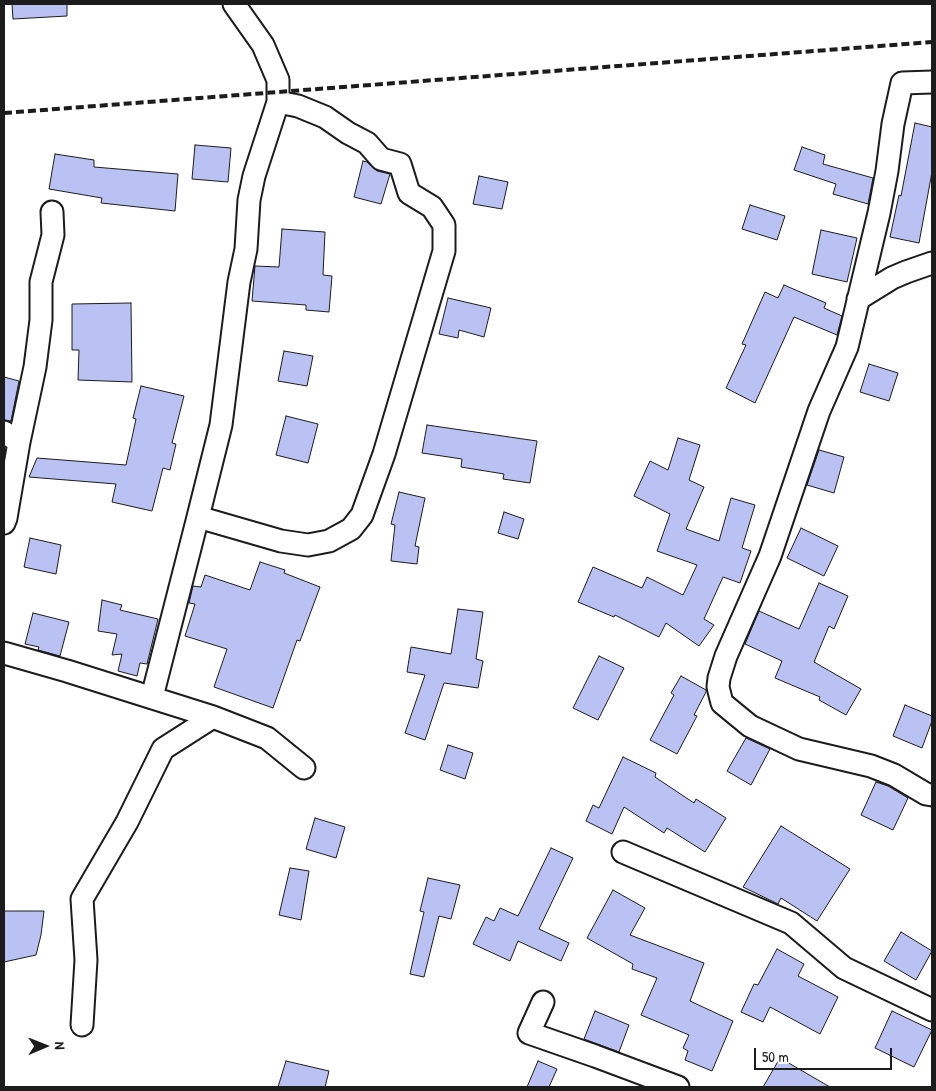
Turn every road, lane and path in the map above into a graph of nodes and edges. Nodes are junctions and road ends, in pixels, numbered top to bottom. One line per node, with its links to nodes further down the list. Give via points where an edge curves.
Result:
1 (234, 4): 3 (street, via 263,45 278,80)
2 (932, 82): 6 (street, via 902,83 892,124 879,213)
3 (278, 102): 8 (street, via 249,200 246,249 239,282 222,426); 8 (street, via 325,117 367,143 381,159 400,164 409,193 432,207 444,225 444,252 384,454 362,515 351,529 329,542 308,545 280,541)
4 (52, 212): 7 (street, via 53,235 41,282 42,320 35,367)
5 (932, 264): 6 (street, via 892,278)
6 (858, 299): 14 (street, via 847,347 820,411 770,556 726,656 718,688 722,703 750,726 799,749 871,766)
7 (11, 437): 9 (street)
8 (198, 517): 11 (street)
9 (4, 523)
10 (4, 653): 11 (street)
11 (152, 697): 12 (street)
12 (213, 717): 13 (street, via 267,738); 18 (street, via 163,749 127,822 82,899 86,960)
13 (304, 768)
14 (932, 795)
15 (623, 852): 17 (street, via 791,924 844,968)
16 (543, 1002): 19 (street, via 529,1033)
17 (932, 1010)
18 (82, 1024)
19 (678, 1087)

